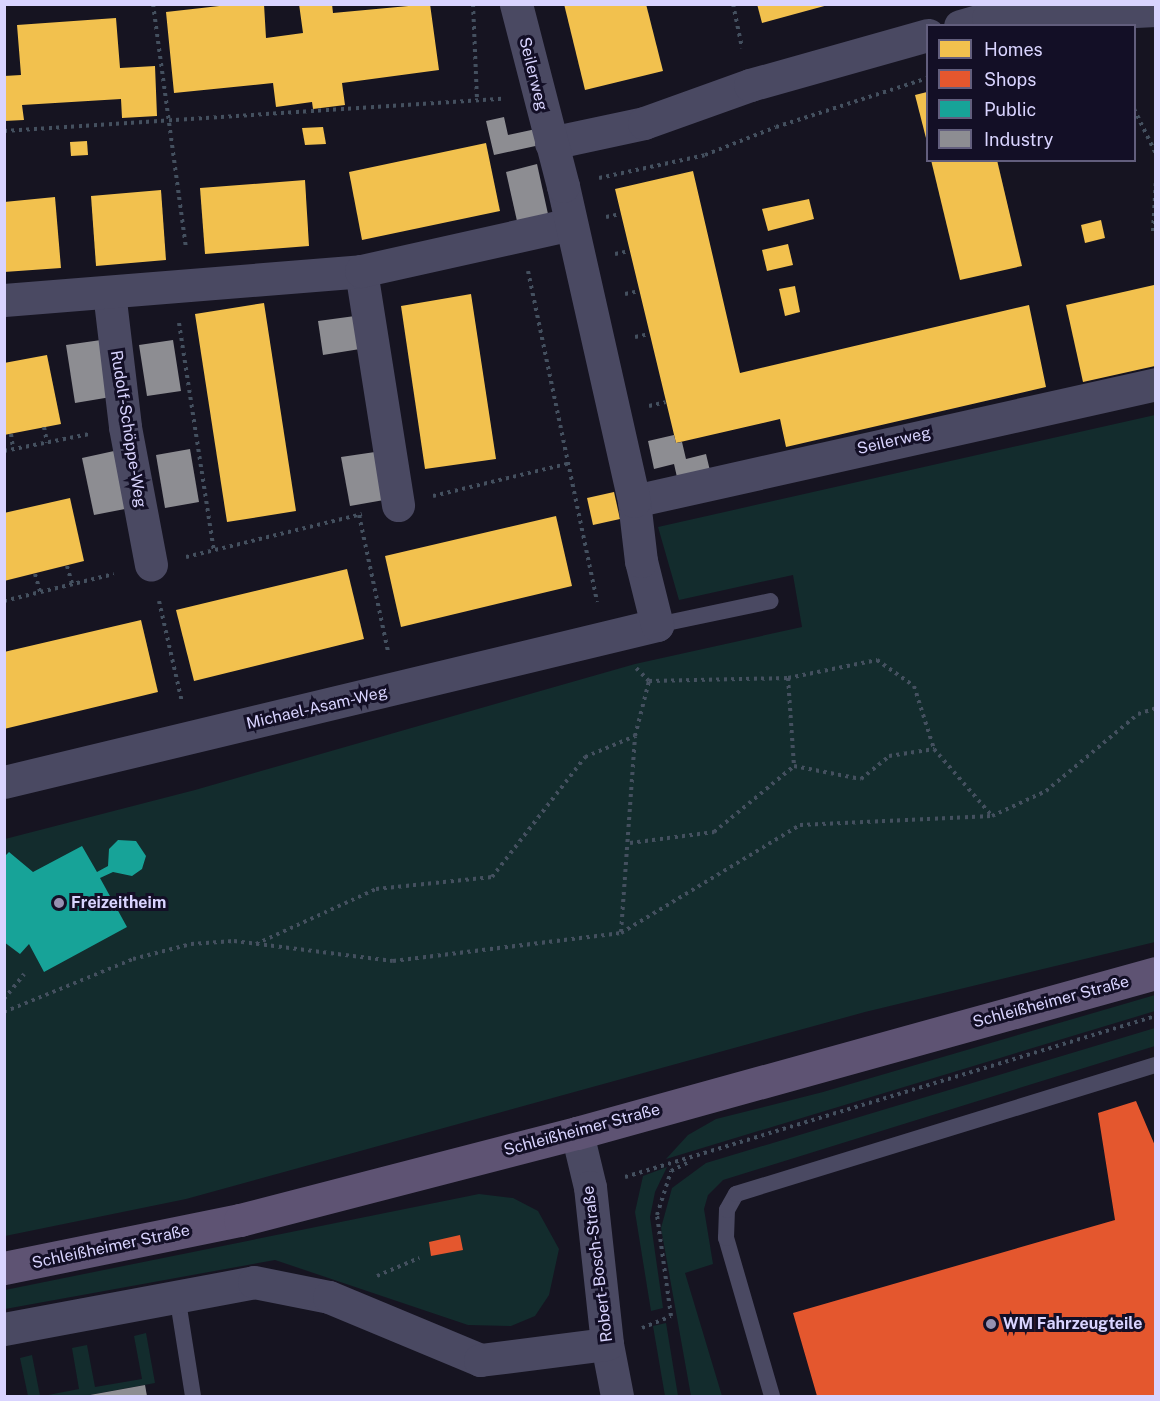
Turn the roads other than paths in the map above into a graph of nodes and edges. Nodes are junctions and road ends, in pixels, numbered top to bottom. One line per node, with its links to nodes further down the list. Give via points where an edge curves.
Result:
1 (516, 4): 5 (street, Seilerweg)
2 (1155, 10): 3 (street, via 988,18)
3 (967, 24)
4 (926, 35): 5 (street, via 750,85 644,123)
5 (550, 143): 6 (street, Seilerweg)
6 (571, 224): 7 (street); 11 (street, Seilerweg)
7 (361, 271): 8 (street); 12 (street)
8 (109, 292): 9 (street); 13 (street, Rudolf-Schöppe-Weg, via 125,427)
9 (4, 300)
10 (1155, 384): 11 (street, Seilerweg)
11 (634, 501): 15 (street, Seilerweg, via 641,561)
12 (398, 505)
13 (151, 565)
14 (771, 601): 15 (lane)
15 (630, 632): 16 (street, Michael-Asam-Weg)
16 (4, 782)
17 (1155, 973): 19 (main road, Schleißheimer Straße)
18 (1155, 1065): 26 (lane, via 736,1194 727,1210 726,1238)
19 (577, 1132): 20 (main road, Schleißheimer Straße, via 240,1220); 23 (street, Robert-Bosch-Straße, via 590,1187)
20 (4, 1268)
21 (177, 1296): 22 (street); 23 (street, via 254,1282 329,1297 480,1360); 24 (lane)
22 (4, 1329)
23 (607, 1344): 25 (street, Robert-Bosch-Straße)
24 (193, 1396)
25 (617, 1396)
26 (772, 1396)

